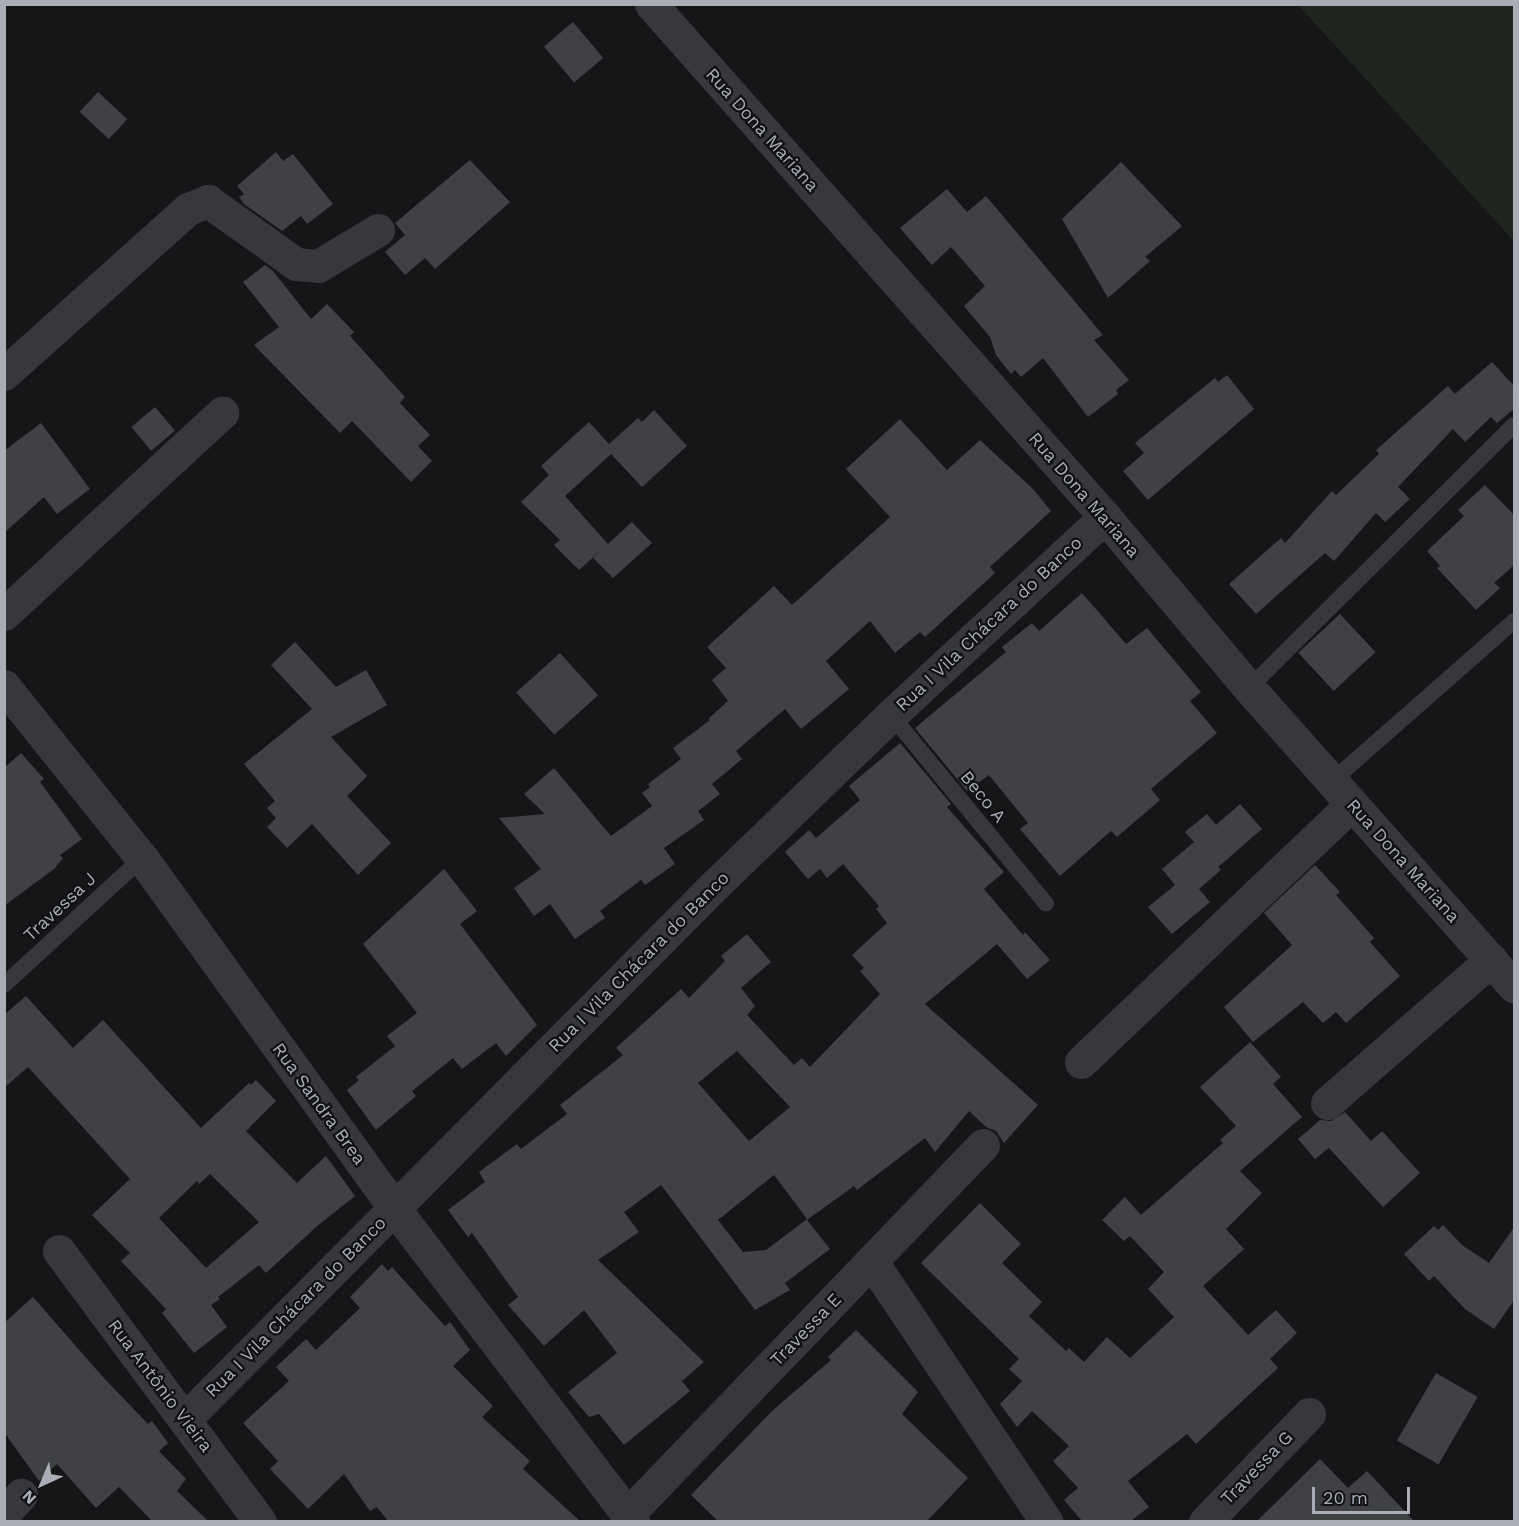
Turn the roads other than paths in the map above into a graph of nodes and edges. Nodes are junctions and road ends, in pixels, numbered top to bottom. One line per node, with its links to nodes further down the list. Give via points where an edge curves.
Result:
1 (651, 4): 6 (street, Rua Dona Mariana)
2 (378, 230): 3 (street, via 318,266 296,264 208,201 188,209)
3 (4, 374)
4 (222, 413): 7 (street)
5 (1515, 425): 10 (lane)
6 (1105, 517): 10 (street, Rua Dona Mariana); 11 (street, Rua I Vila Chácara do Banco)
7 (4, 615)
8 (1515, 621): 12 (lane)
9 (4, 686): 13 (street, Rua Sandra Brea)
10 (1249, 688): 12 (street, Rua Dona Mariana)
11 (891, 715): 14 (lane, Beco A); 21 (street, Rua I Vila Chácara do Banco, via 715,885)
12 (1342, 793): 15 (street, Rua Dona Mariana); 18 (street)
13 (142, 858): 16 (lane, Travessa J); 21 (street, Rua Sandra Brea)
14 (1046, 904)
15 (1491, 960): 17 (street, Rua Dona Mariana); 19 (street)
16 (4, 985)
17 (1515, 986)
18 (1081, 1062)
19 (1327, 1103)
20 (983, 1145): 23 (street, Travessa E)
21 (394, 1208): 25 (street, Rua I Vila Chácara do Banco); 26 (street, Rua Sandra Brea)
22 (59, 1251): 25 (street, Rua Antônio Vieira)
23 (872, 1262): 26 (street, Travessa E); 28 (street)
24 (1309, 1414): 29 (street, Travessa G)
25 (185, 1419): 27 (street, Rua Antônio Vieira)
26 (631, 1518)
27 (260, 1521)
28 (1047, 1521)
29 (1205, 1521)

